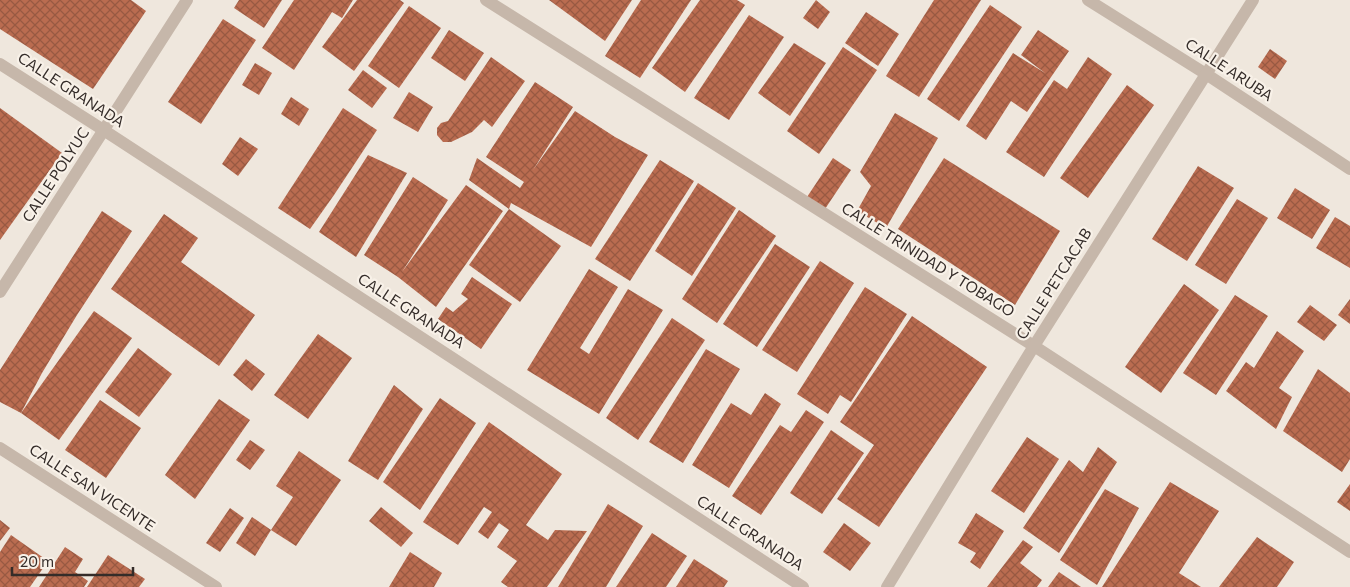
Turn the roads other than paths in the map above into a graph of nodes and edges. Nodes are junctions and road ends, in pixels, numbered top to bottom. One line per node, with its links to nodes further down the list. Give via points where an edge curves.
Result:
1 (187, 0): 7 (street, CALLE POLYUC)
2 (486, 0): 10 (street, CALLE TRINIDAD Y TOBAGO)
3 (1088, 0): 6 (street, CALLE ARUBA)
4 (1253, 0): 6 (street, CALLE PETCACAB)
5 (0, 64): 7 (street, CALLE GRANADA)
6 (1206, 74): 8 (street, CALLE ARUBA); 10 (street, CALLE PETCACAB)
7 (105, 130): 9 (street, CALLE POLYUC); 14 (street, CALLE GRANADA)
8 (1350, 169)
9 (0, 292)
10 (1034, 346): 12 (street, CALLE TRINIDAD Y TOBAGO); 15 (street, CALLE PETCACAB)
11 (0, 448): 13 (street, CALLE SAN VICENTE)
12 (1350, 552)
13 (216, 587)
14 (803, 587)
15 (887, 587)

